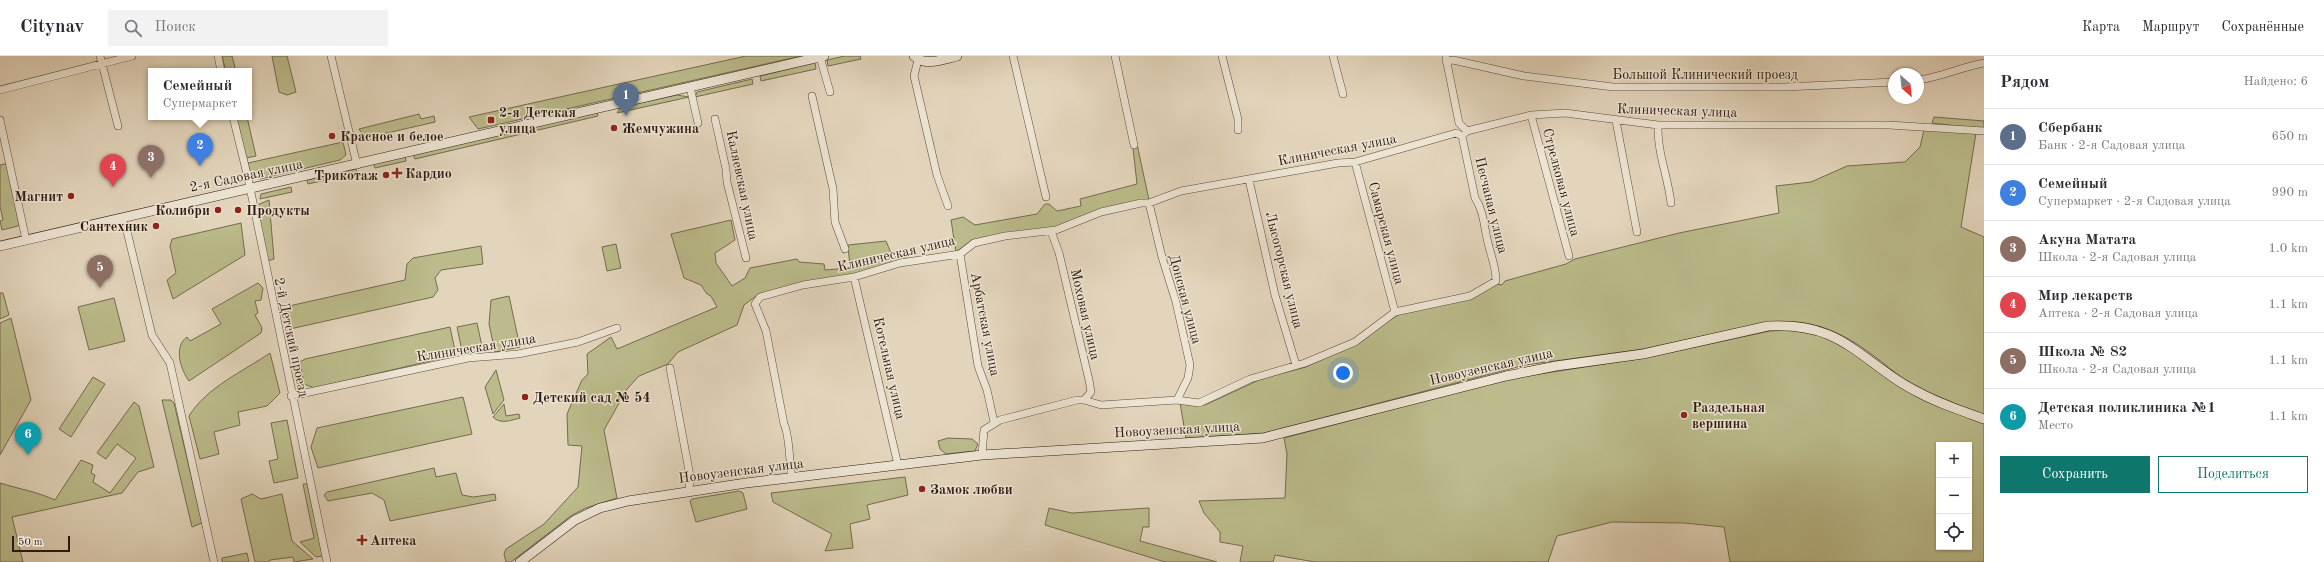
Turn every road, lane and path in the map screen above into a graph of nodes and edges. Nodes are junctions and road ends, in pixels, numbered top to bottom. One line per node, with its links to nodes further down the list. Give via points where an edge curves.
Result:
1 (132, 56): 12 (street)
2 (218, 56): 14 (street)
3 (331, 56): 36 (street)
4 (822, 56): 17 (main road, 2-я Садовая улица); 19 (street)
5 (957, 56): 10 (main road, via 926,62)
6 (1013, 56): 39 (street)
7 (1115, 56): 34 (street)
8 (1222, 56): 31 (street, via 1238,119)
9 (1333, 56): 20 (street)
10 (916, 58): 42 (street, via 914,76)
11 (1446, 58): 16 (street, Большой Клинический проезд, via 1524,76 1613,87 1785,88); 28 (street, Песчаная улица)
12 (101, 59): 18 (street); 30 (street)
13 (1984, 63): 15 (street, via 1967,66 1939,78)
14 (220, 68)
15 (1924, 79)
16 (1888, 82)
17 (690, 87): 27 (street); 36 (main road, 2-я Садовая улица)
18 (0, 90)
19 (830, 92)
20 (1343, 94)
21 (812, 96): 48 (street, via 833,189 835,222)
22 (1531, 115): 26 (street, Клиническая улица, via 1565,113); 33 (street, Клиническая улица); 50 (street, Стрелковая улица)
23 (715, 119): 51 (street, Каляевская улица, via 727,182)
24 (0, 120): 46 (street)
25 (234, 120): 38 (street, 2-й Детский проезд)
26 (1616, 121): 29 (street, Клиническая улица); 45 (street)
27 (698, 123)
28 (1459, 123): 33 (street); 33 (street, Песчаная улица)
29 (1658, 125): 32 (street, Клиническая улица, via 1889,125); 41 (street, via 1663,171 1669,186)
30 (118, 126)
31 (1238, 130)
32 (1984, 131)
33 (1462, 134): 35 (street, Клиническая улица); 53 (street, Песчаная улица, via 1475,198 1480,204 1489,249 1496,269)
34 (1134, 145)
35 (1355, 162): 37 (street, Клиническая улица); 54 (street, Самарская улица)
36 (357, 165): 38 (main road, 2-я Садовая улица)
37 (1249, 180): 40 (street, Клиническая улица, via 1181,191); 56 (street, Лысогорская улица, via 1275,295)
38 (250, 189): 43 (main road, 2-я Садовая улица); 58 (street, 2-й Детский проезд)
39 (1046, 197)
40 (1149, 203): 44 (street, Клиническая улица, via 1101,212); 60 (street, Донская улица, via 1190,365 1188,378)
41 (1671, 203)
42 (948, 206)
43 (120, 218): 46 (main road, 2-я Садовая улица); 67 (street, via 126,227 152,335 170,363)
44 (1051, 231): 49 (street, Клиническая улица, via 1005,236 974,243); 59 (street, Моховая улица, via 1059,253 1089,380 1091,392)
45 (1637, 232)
46 (26, 240): 47 (main road, 2-я Садовая улица)
47 (0, 246)
48 (845, 249)
49 (960, 254): 52 (street, Клиническая улица, via 900,263); 62 (street, Арбатская улица, via 978,366 987,390)
50 (1569, 256)
51 (746, 258)
52 (854, 277): 64 (street, Котельная улица); 65 (street, Клиническая улица, via 803,285 760,297 755,304 766,331 784,424 788,432 787,445)
53 (1496, 281): 54 (street, Новоузенская улица, via 1470,296)
54 (1395, 312): 56 (street, Новоузенская улица, via 1355,342)
55 (617, 328): 58 (street, Клиническая улица, via 578,342 518,354 468,358)
56 (1296, 365): 60 (street, Новоузенская улица, via 1250,379 1199,403)
57 (670, 368): 66 (street, via 690,476)
58 (291, 396): 68 (street, 2-й Детский проезд)
59 (1084, 400): 60 (street, Новоузенская улица, via 1090,404 1101,405); 62 (street, Новоузенская улица)
60 (1177, 400)
61 (1984, 419): 63 (main road, Новоузенская улица, via 1930,399 1837,338 1810,328 1789,325 1768,326 1643,354 1506,376 1263,438)
62 (994, 422): 63 (street, via 984,430)
63 (982, 455): 64 (main road, Новоузенская улица)
64 (898, 465): 65 (main road, Новоузенская улица)
65 (792, 478): 66 (main road, Новоузенская улица)
66 (689, 491): 69 (main road, Новоузенская улица, via 628,501 587,513)
67 (214, 562)
68 (326, 562)
69 (520, 562)

